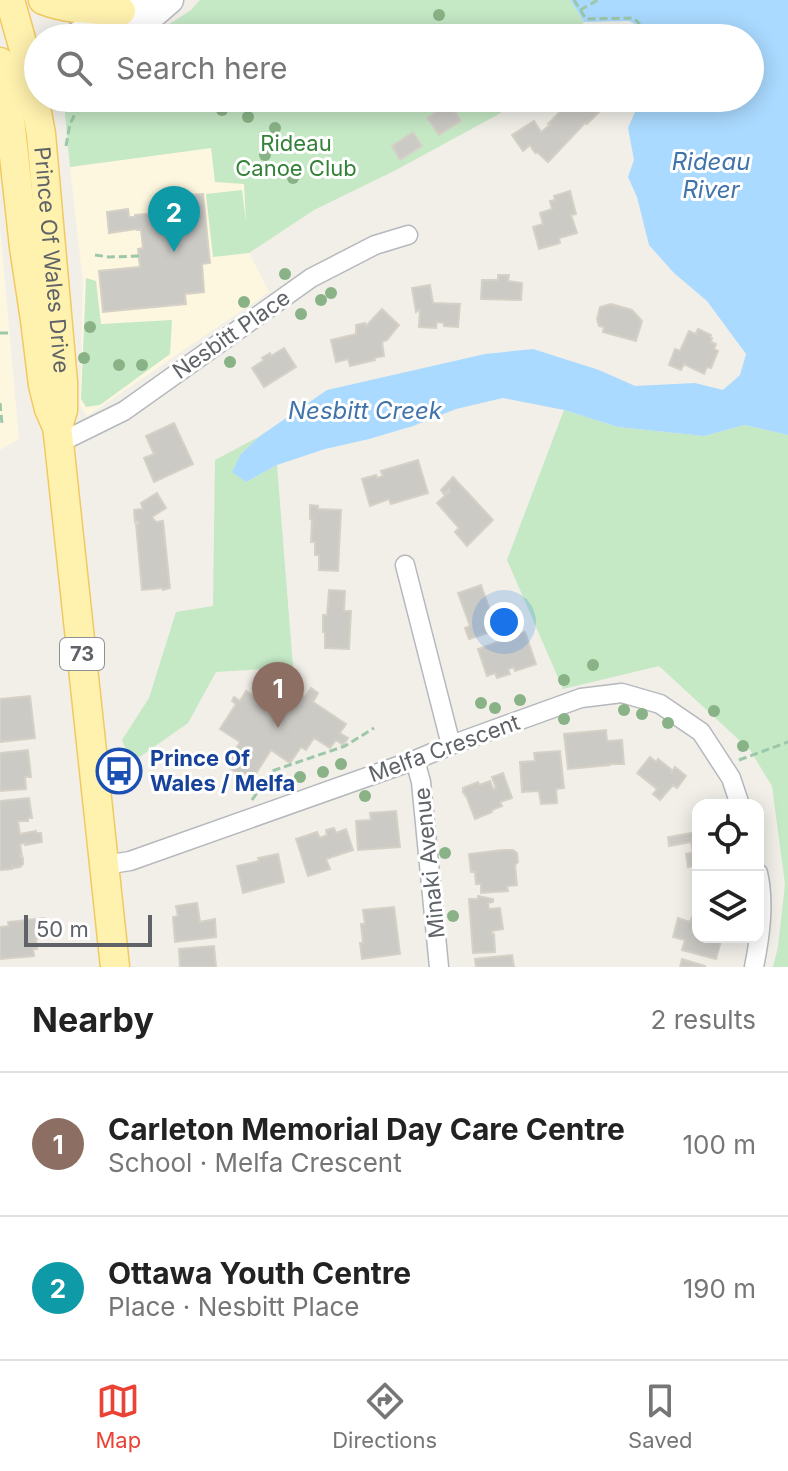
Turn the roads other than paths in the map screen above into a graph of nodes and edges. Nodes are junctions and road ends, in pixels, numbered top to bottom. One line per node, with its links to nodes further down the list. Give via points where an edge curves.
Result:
1 (10, 0): 6 (main road, Prince Of Wales Drive / 73)
2 (43, 0): 4 (main road)
3 (170, 0): 4 (main road, via 155,13)
4 (125, 16): 5 (main road)
5 (106, 24)
6 (16, 79): 8 (main road, Prince Of Wales Drive / 73)
7 (31, 112): 10 (main road, Prince Of Wales Drive / 73, via 41,134 63,382)
8 (7, 153): 10 (main road, Prince Of Wales Drive / 73, via 43,385)
9 (408, 235): 10 (street, Nesbitt Place, via 375,245 311,278 124,411)
10 (58, 435): 15 (main road, Prince Of Wales Drive / 73)
11 (405, 565): 12 (street)
12 (451, 745): 13 (street, Melfa Crescent); 14 (street, Melfa Crescent, via 581,698 622,693 660,704 701,732 731,778)
13 (415, 760): 15 (street, Melfa Crescent, via 130,861); 18 (street, Minaki Avenue)
14 (738, 799)
15 (105, 865): 17 (main road, Prince Of Wales Drive / 73)
16 (759, 943): 19 (street)
17 (115, 967)
18 (439, 967)
19 (754, 967)

